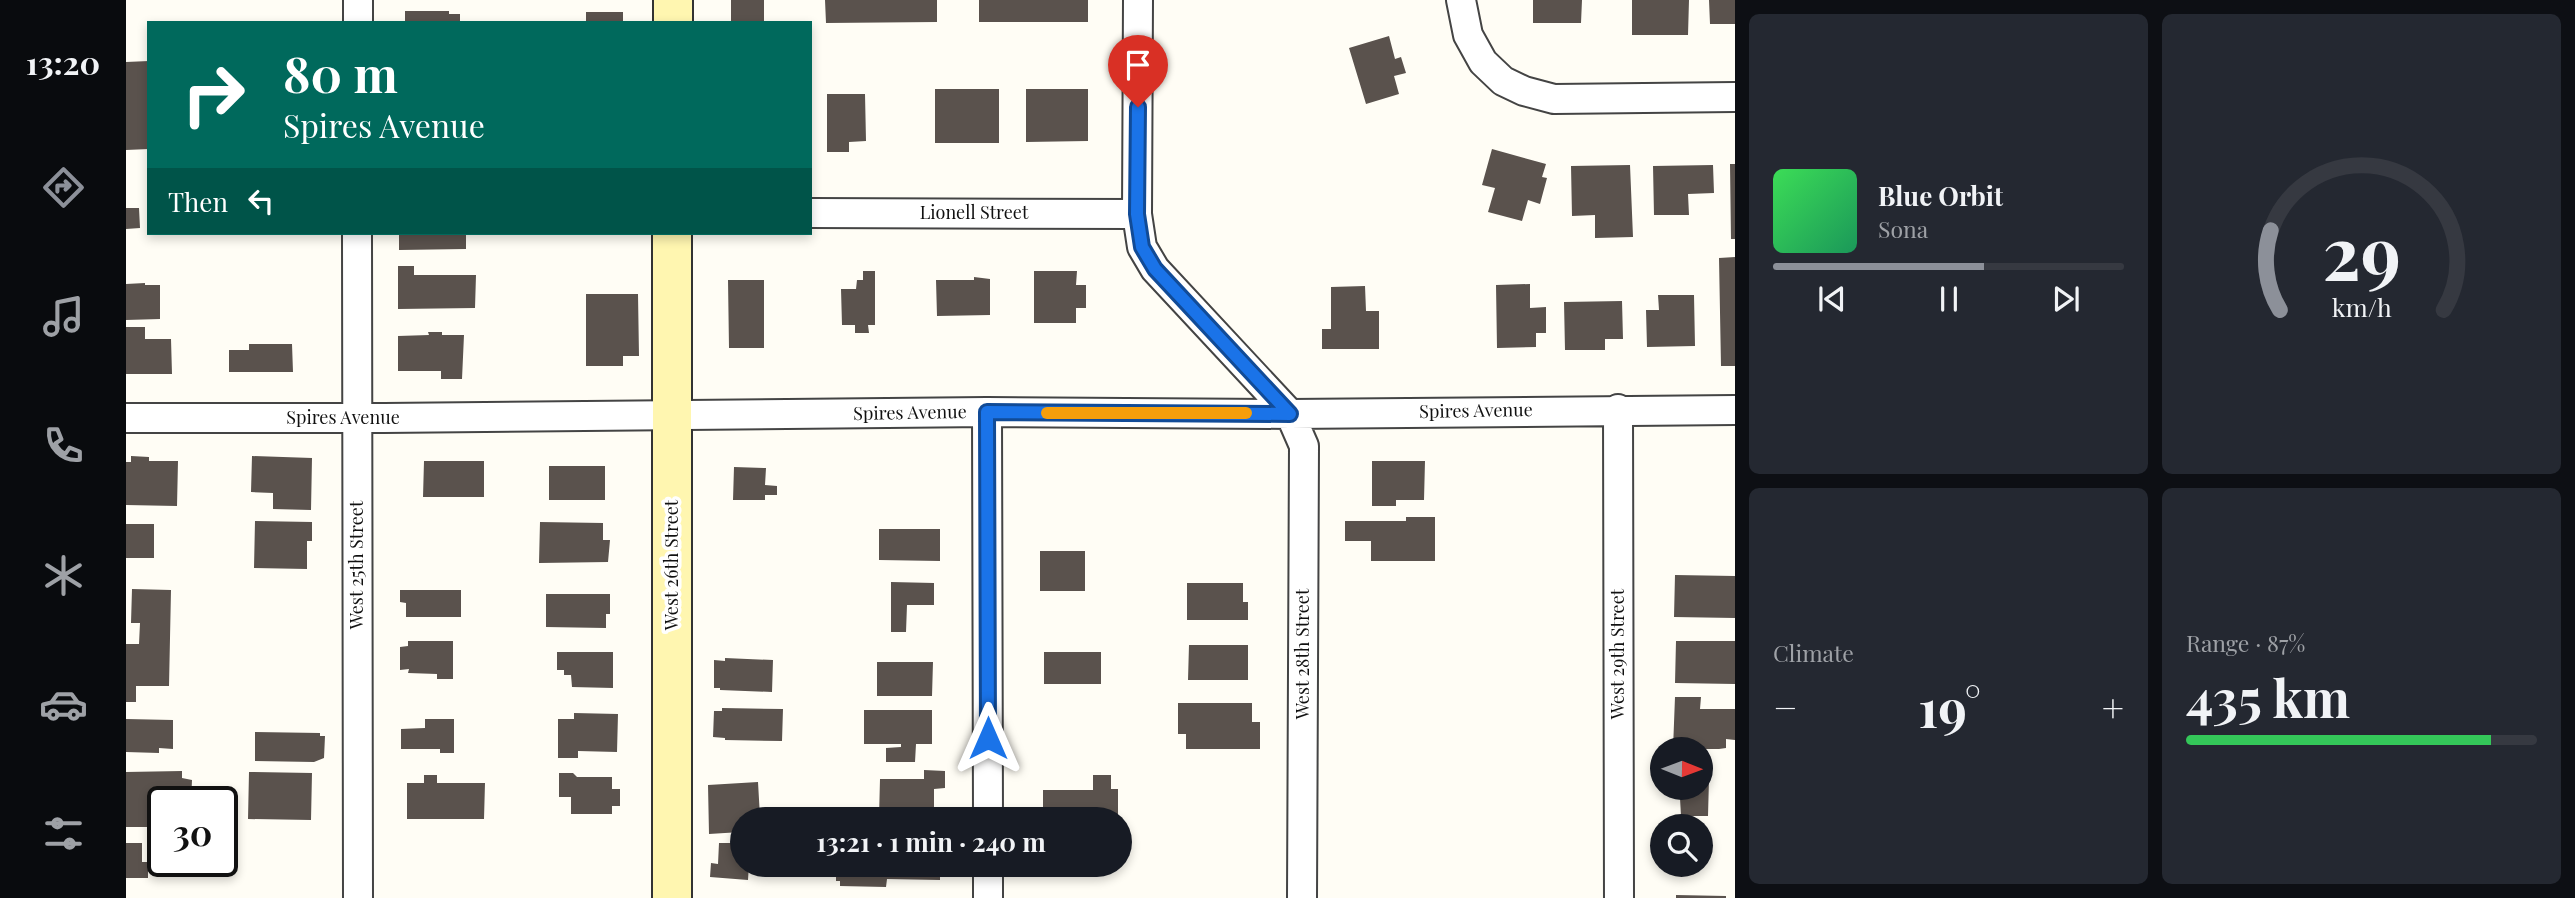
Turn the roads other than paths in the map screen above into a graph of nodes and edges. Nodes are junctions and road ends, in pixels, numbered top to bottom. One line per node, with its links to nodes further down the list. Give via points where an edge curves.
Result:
1 (358, 0): 5 (street)
2 (673, 0): 6 (main road)
3 (1138, 0): 9 (street, West 28th Street)
4 (1461, 0): 7 (street, via 1468,35 1483,62 1524,91 1554,99)
5 (358, 21)
6 (673, 21)
7 (1735, 97)
8 (812, 213): 9 (street, Lionell Street)
9 (1137, 214): 15 (street, West 28th Street, via 1142,247 1155,269)
10 (357, 235): 18 (street, West 25th Street)
11 (672, 235): 16 (main road, West 26th Street)
12 (1618, 409): 13 (street, Spires Avenue); 15 (street, Spires Avenue); 25 (street, West 29th Street)
13 (1735, 410)
14 (987, 412): 15 (street, Spires Avenue); 16 (street, Spires Avenue); 19 (street)
15 (1290, 414): 24 (street, West 28th Street, via 1304,446)
16 (672, 416): 18 (street, Spires Avenue); 22 (main road, West 26th Street)
17 (126, 418): 18 (street, Spires Avenue)
18 (357, 418): 21 (street, West 25th Street)
19 (988, 807)
20 (988, 877): 23 (street)
21 (358, 898)
22 (672, 898)
23 (988, 898)
24 (1303, 898)
25 (1619, 898)

